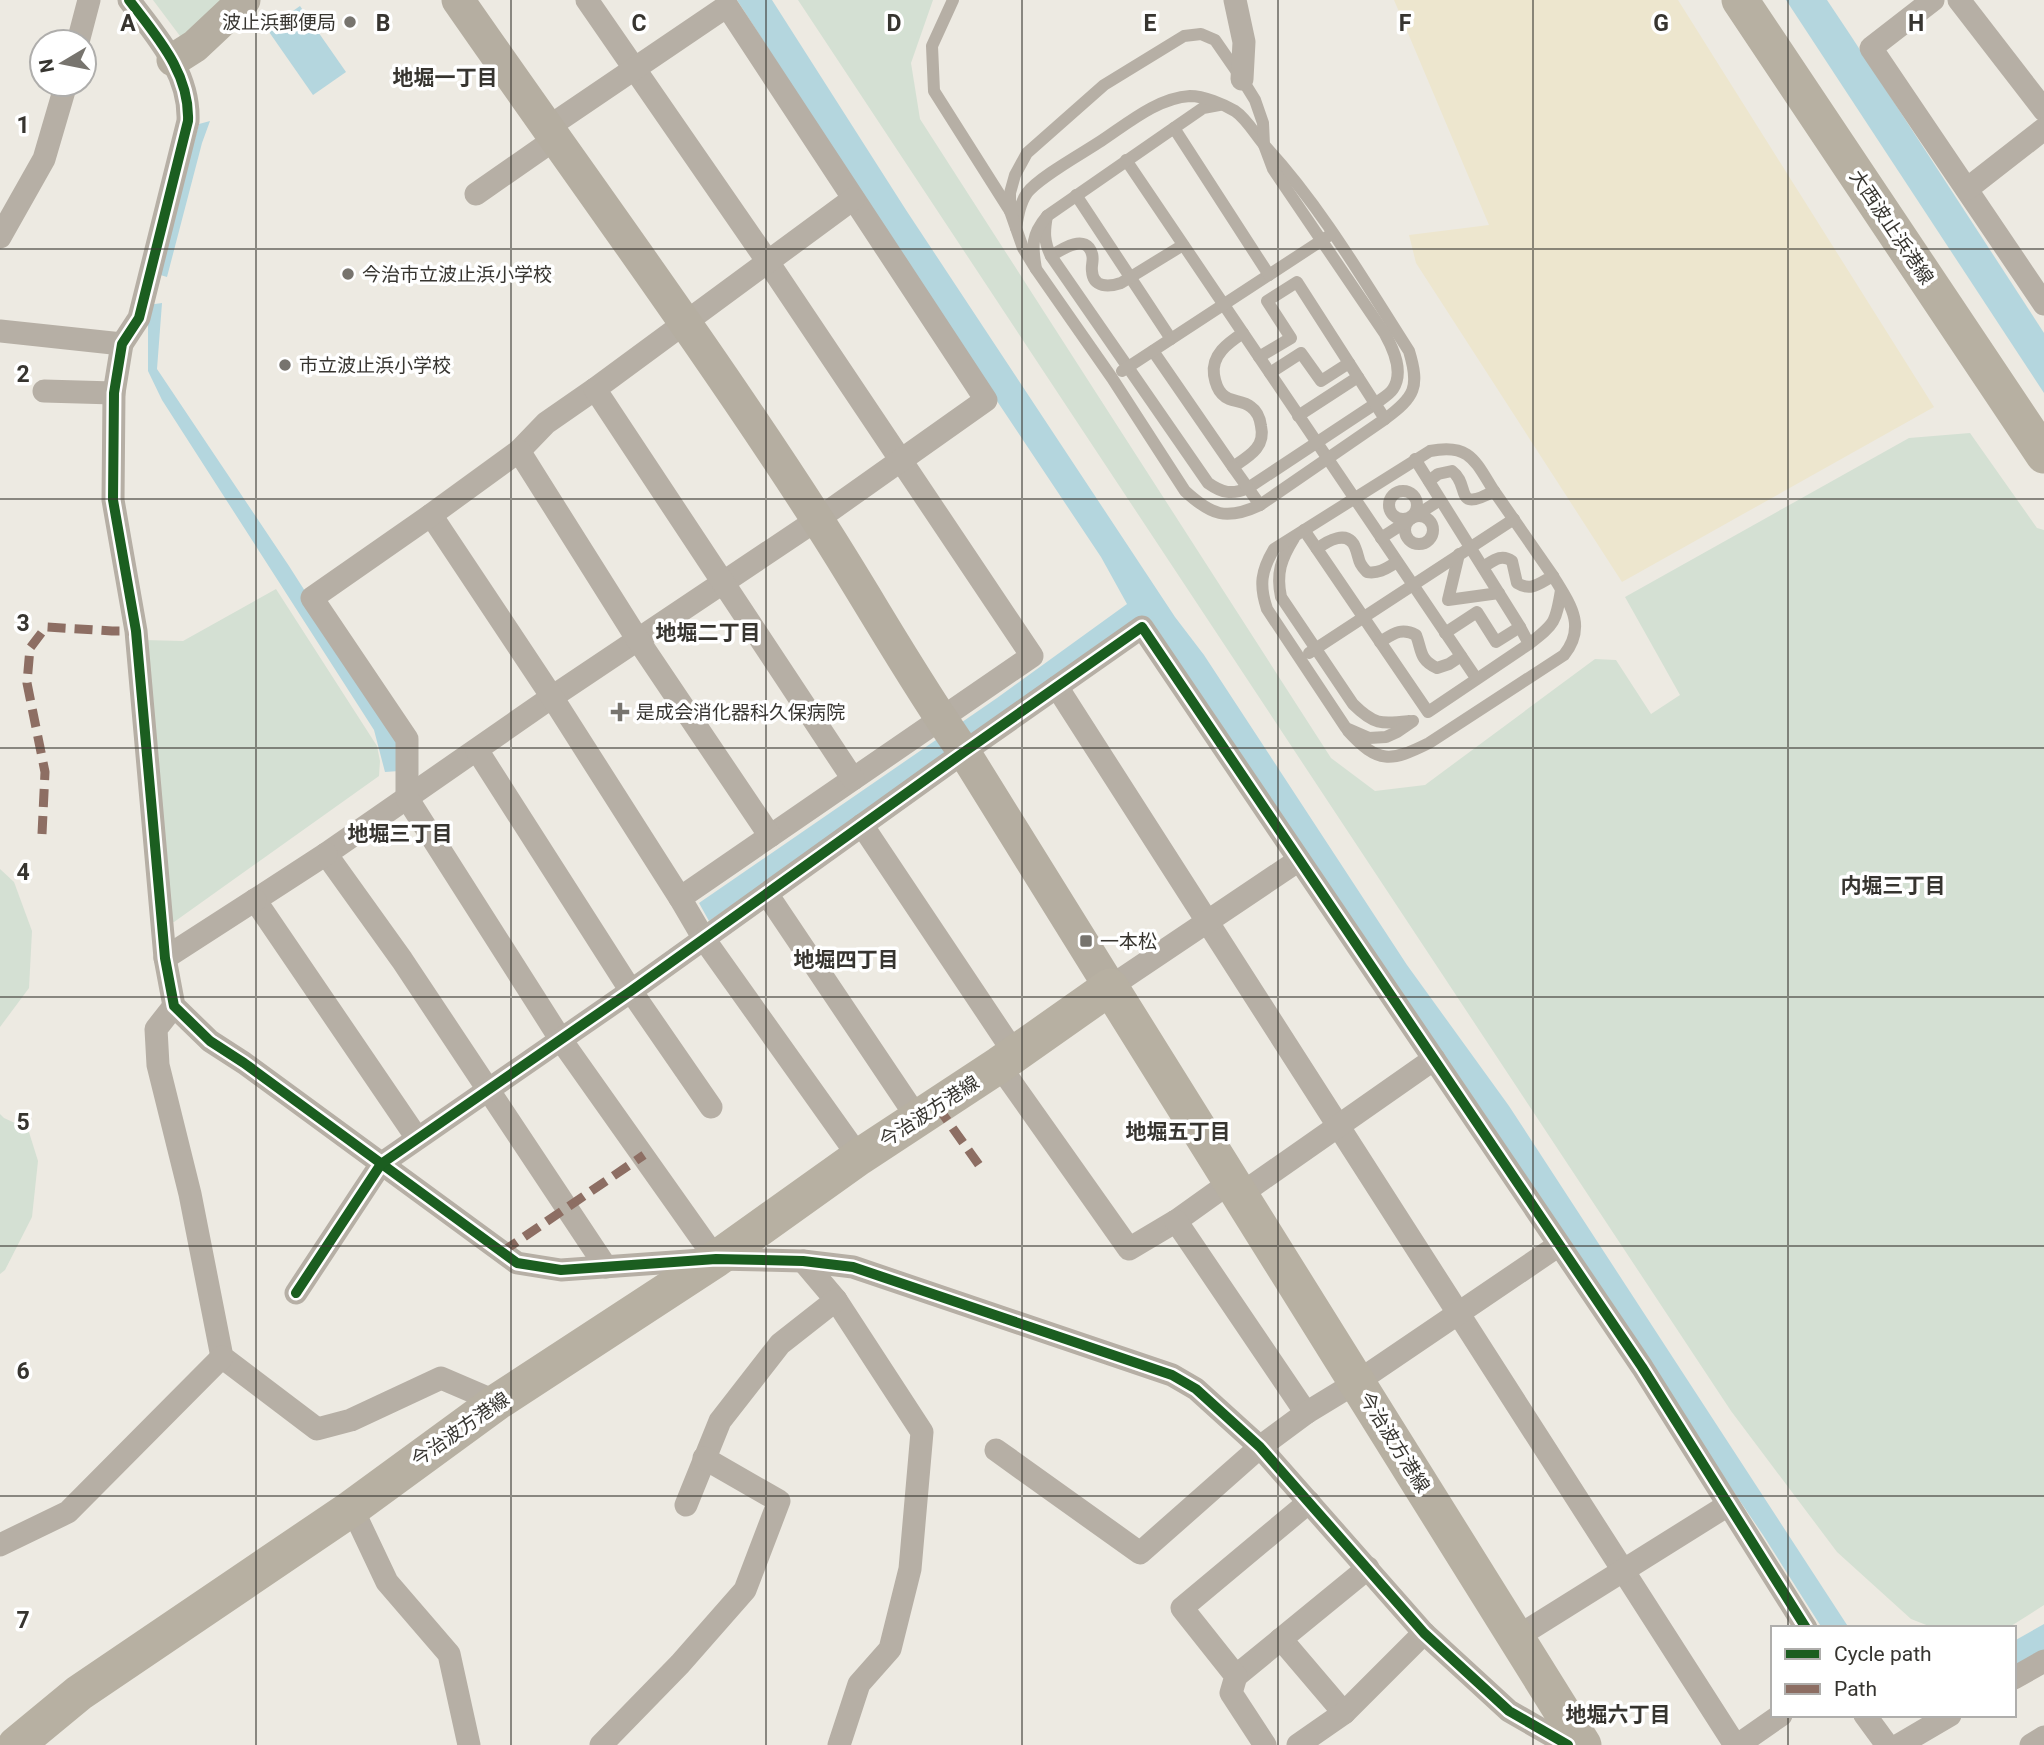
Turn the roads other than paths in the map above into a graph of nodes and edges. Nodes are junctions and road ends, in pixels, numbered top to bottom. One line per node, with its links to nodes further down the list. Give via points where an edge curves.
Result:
1 (89, 0): 12 (street)
2 (129, 0): 13 (street)
3 (244, 0): 13 (street, via 195,46)
4 (458, 0): 21 (street)
5 (587, 0): 14 (street)
6 (953, 0): 28 (lane, via 932,46 934,91)
7 (1235, 0): 15 (street, via 1244,41)
8 (1740, 0): 63 (main road, 大西波止浜港線)
9 (1933, 0): 24 (street, via 1871,48)
10 (1959, 0): 18 (street)
11 (725, 3): 14 (street); 27 (street)
12 (82, 28)
13 (173, 60): 47 (street, via 189,106 188,121 139,318)
14 (634, 68): 21 (street); 35 (street)
15 (1242, 79): 22 (lane, via 1263,123); 28 (lane, via 1215,40 1201,34 1184,36 1104,85 1027,153 1015,175)
16 (62, 98): 32 (street, via 44,159)
17 (1222, 104): 19 (lane, via 1203,108); 22 (lane, via 1237,112); 30 (lane, via 1193,96 1178,98 1139,116 1028,192)
18 (2044, 110)
19 (1174, 128): 23 (lane); 38 (lane)
20 (2044, 129): 24 (street)
21 (551, 133): 25 (street); 43 (street)
22 (1264, 145): 31 (lane, via 1284,166)
23 (1126, 160): 26 (lane); 33 (lane)
24 (1967, 189): 41 (street)
25 (477, 194)
26 (1076, 195): 29 (lane); 39 (lane)
27 (853, 200): 35 (street); 66 (street, via 986,400)
28 (1010, 211): 30 (lane)
29 (1047, 216): 34 (lane, via 1044,232); 37 (lane, via 1034,238)
30 (1016, 230): 37 (lane)
31 (1328, 236): 36 (lane); 58 (lane, via 1393,348 1397,380 1392,391); 60 (lane, via 1409,351 1415,370 1410,397)
32 (0, 237)
33 (1184, 246): 39 (lane); 42 (lane)
34 (1051, 257): 39 (lane, via 1064,247 1081,243 1092,253 1091,269 1098,283 1112,286); 51 (lane)
35 (768, 262): 43 (street); 66 (street)
36 (1286, 264): 38 (lane); 40 (lane)
37 (1036, 268): 54 (lane)
38 (1269, 275): 42 (lane)
39 (1130, 277): 46 (lane)
40 (1297, 282): 49 (lane, via 1267,301 1291,338); 50 (lane)
41 (2044, 304)
42 (1224, 305): 45 (lane); 46 (lane)
43 (684, 322): 55 (street); 75 (street)
44 (1, 333): 47 (street)
45 (1242, 333): 49 (lane); 67 (lane, via 1217,355 1215,382 1229,400 1253,408 1263,432 1261,444)
46 (1171, 339): 48 (lane)
47 (122, 344): 57 (street)
48 (1153, 351): 51 (lane); 67 (lane)
49 (1259, 358): 52 (lane)
50 (1349, 363): 52 (lane, via 1321,382 1301,353); 53 (lane)
51 (1128, 368): 54 (lane); 69 (lane, via 1208,483 1221,493)
52 (1270, 373): 59 (lane)
53 (1358, 377): 58 (lane); 59 (lane)
54 (1112, 378): 73 (lane, via 1185,491 1198,503 1214,513 1231,515)
55 (595, 388): 62 (street, via 546,423); 84 (street)
56 (44, 391): 57 (street)
57 (114, 393): 117 (street, via 113,500 136,631)
58 (1375, 404): 60 (lane); 61 (lane)
59 (1298, 416): 61 (lane)
60 (1385, 419): 64 (lane)
61 (1316, 442): 64 (lane); 69 (lane)
62 (519, 451): 74 (street); 91 (street)
63 (2044, 455)
64 (1326, 457): 71 (lane); 73 (lane)
65 (1415, 459): 68 (lane); 70 (lane, via 1430,451 1460,450 1475,460); 71 (lane)
66 (900, 461): 75 (street); 101 (street, via 1032,656)
67 (1233, 467): 69 (lane)
68 (1429, 481): 70 (lane, via 1452,471 1467,498 1478,499); 72 (lane)
69 (1248, 488): 73 (lane)
70 (1494, 491): 76 (lane)
71 (1355, 499): 77 (lane); 78 (lane)
72 (1440, 500): 78 (lane); 80 (lane)
73 (1260, 505)
74 (431, 516): 99 (street); 107 (street, via 312,598 407,739)
75 (818, 519): 84 (street); 101 (street)
76 (1514, 519): 80 (lane); 83 (lane)
77 (1300, 533): 79 (lane); 94 (lane, via 1286,551 1277,580 1281,597); 96 (lane, via 1274,549 1262,577 1262,594)
78 (1381, 538): 81 (lane)
79 (1317, 549): 81 (lane, via 1338,537 1353,542 1357,559 1367,572 1382,571); 88 (lane)
80 (1465, 551): 82 (lane); 85 (lane); 87 (lane, via 1448,600)
81 (1397, 562): 85 (lane)
82 (1483, 567): 83 (lane, via 1506,557 1512,561 1517,583 1524,587); 87 (lane)
83 (1553, 576): 86 (lane)
84 (723, 583): 91 (street); 106 (street)
85 (1413, 585): 88 (lane); 90 (lane)
86 (1561, 590): 93 (lane, via 1550,628); 103 (lane, via 1573,610 1576,632 1564,655 1429,743 1392,758 1362,746)
87 (1499, 593): 89 (lane)
88 (1363, 617): 92 (lane); 94 (lane)
89 (1520, 627): 90 (lane, via 1496,642 1477,612); 93 (lane)
90 (1445, 633): 95 (lane)
91 (638, 640): 99 (street); 109 (street)
92 (1380, 642): 95 (lane, via 1408,630 1416,635 1427,663 1437,668); 100 (lane)
93 (1530, 644): 97 (lane)
94 (1315, 649): 96 (lane); 102 (lane, via 1365,716 1378,722)
95 (1461, 656): 97 (lane)
96 (1300, 659): 103 (lane)
97 (1476, 678): 100 (lane)
98 (1057, 687): 105 (street); 111 (street, via 1142,628); 115 (street)
99 (552, 697): 104 (street); 113 (street)
100 (1428, 712): 102 (lane)
101 (941, 719): 105 (street); 106 (street)
102 (1413, 721): 103 (lane, via 1386,737 1369,738)
103 (1346, 728)
104 (477, 750): 107 (street); 119 (street)
105 (964, 752): 108 (street); 118 (street)
106 (853, 779): 109 (street)
107 (407, 799): 110 (street); 121 (street)
108 (862, 825): 112 (street); 123 (street)
109 (770, 836): 113 (street)
110 (326, 854): 114 (street); 124 (street)
111 (1299, 860): 115 (street); 122 (street)
112 (767, 894): 116 (street); 126 (street)
113 (680, 898): 116 (street)
114 (255, 900): 117 (street); 128 (street)
115 (1207, 921): 118 (street); 127 (street)
116 (704, 939): 119 (street); 129 (street)
117 (165, 958): 120 (street)
118 (1110, 987): 123 (main road, 今治波方港線); 131 (main road, 今治波方港線)
119 (631, 990): 121 (street); 125 (street)
120 (174, 1006): 130 (street, via 209,1041); 140 (street, via 156,1029 158,1065 190,1194)
121 (561, 1040): 124 (street); 134 (street)
122 (1434, 1059): 127 (street); 133 (street)
123 (1007, 1060): 126 (main road, 今治波方港線); 132 (street, via 1129,1249)
124 (489, 1090): 128 (street); 136 (street)
125 (711, 1108)
126 (918, 1119): 129 (main road, 今治波方港線)
127 (1339, 1124): 131 (street); 139 (street)
128 (417, 1138): 130 (street)
129 (859, 1157): 134 (main road, 今治波方港線)
130 (380, 1164): 136 (street, via 517,1263 561,1270); 137 (street)
131 (1236, 1188): 132 (street); 141 (main road, 今治波方港線)
132 (1176, 1221): 143 (street)
133 (1559, 1245): 139 (street); 149 (street)
134 (716, 1259): 135 (street); 136 (street); 142 (main road, 今治波方港線)
135 (803, 1261): 138 (street); 144 (street, via 853,1267 1172,1375 1196,1389)
136 (607, 1267)
137 (296, 1293)
138 (836, 1300): 146 (street, via 780,1344 720,1421); 169 (street, via 922,1432 910,1569 890,1649 859,1684)
139 (1459, 1313): 141 (street); 153 (street)
140 (222, 1357): 142 (street, via 317,1429 351,1420 441,1378); 151 (street, via 68,1512)
141 (1357, 1382): 143 (street); 156 (main road, 今治波方港線)
142 (498, 1402): 150 (main road, 今治波方港線)
143 (1306, 1413): 144 (street)
144 (1260, 1447): 145 (street, via 1140,1553); 147 (street)
145 (996, 1450)
146 (704, 1458): 148 (street); 168 (street, via 779,1501 746,1590)
147 (1309, 1502): 152 (street); 159 (street, via 1181,1608)
148 (686, 1505)
149 (1728, 1505): 153 (street); 154 (street)
150 (352, 1508): 166 (main road, 今治波方港線, via 79,1693); 167 (street, via 387,1582 449,1654)
151 (0, 1545)
152 (1368, 1568): 155 (street); 157 (street)
153 (1624, 1571): 156 (street); 174 (street)
154 (1804, 1626)
155 (1423, 1633): 161 (street); 172 (street, via 1509,1711)
156 (1517, 1637): 173 (main road, 今治波方港線)
157 (1281, 1639): 159 (street); 161 (street)
158 (2044, 1661): 160 (street)
159 (1236, 1676): 170 (street, via 1231,1693)
160 (2016, 1677)
161 (1344, 1713): 171 (street)
162 (1778, 1717): 174 (street)
163 (1866, 1717): 175 (street)
164 (1948, 1717): 176 (street)
165 (2044, 1737): 177 (street)
166 (16, 1745)
167 (469, 1745)
168 (601, 1745)
169 (839, 1745)
170 (1265, 1745)
171 (1298, 1745)
172 (1568, 1745)
173 (1583, 1745)
174 (1737, 1745)
175 (1887, 1745)
176 (1899, 1745)
177 (2031, 1745)

